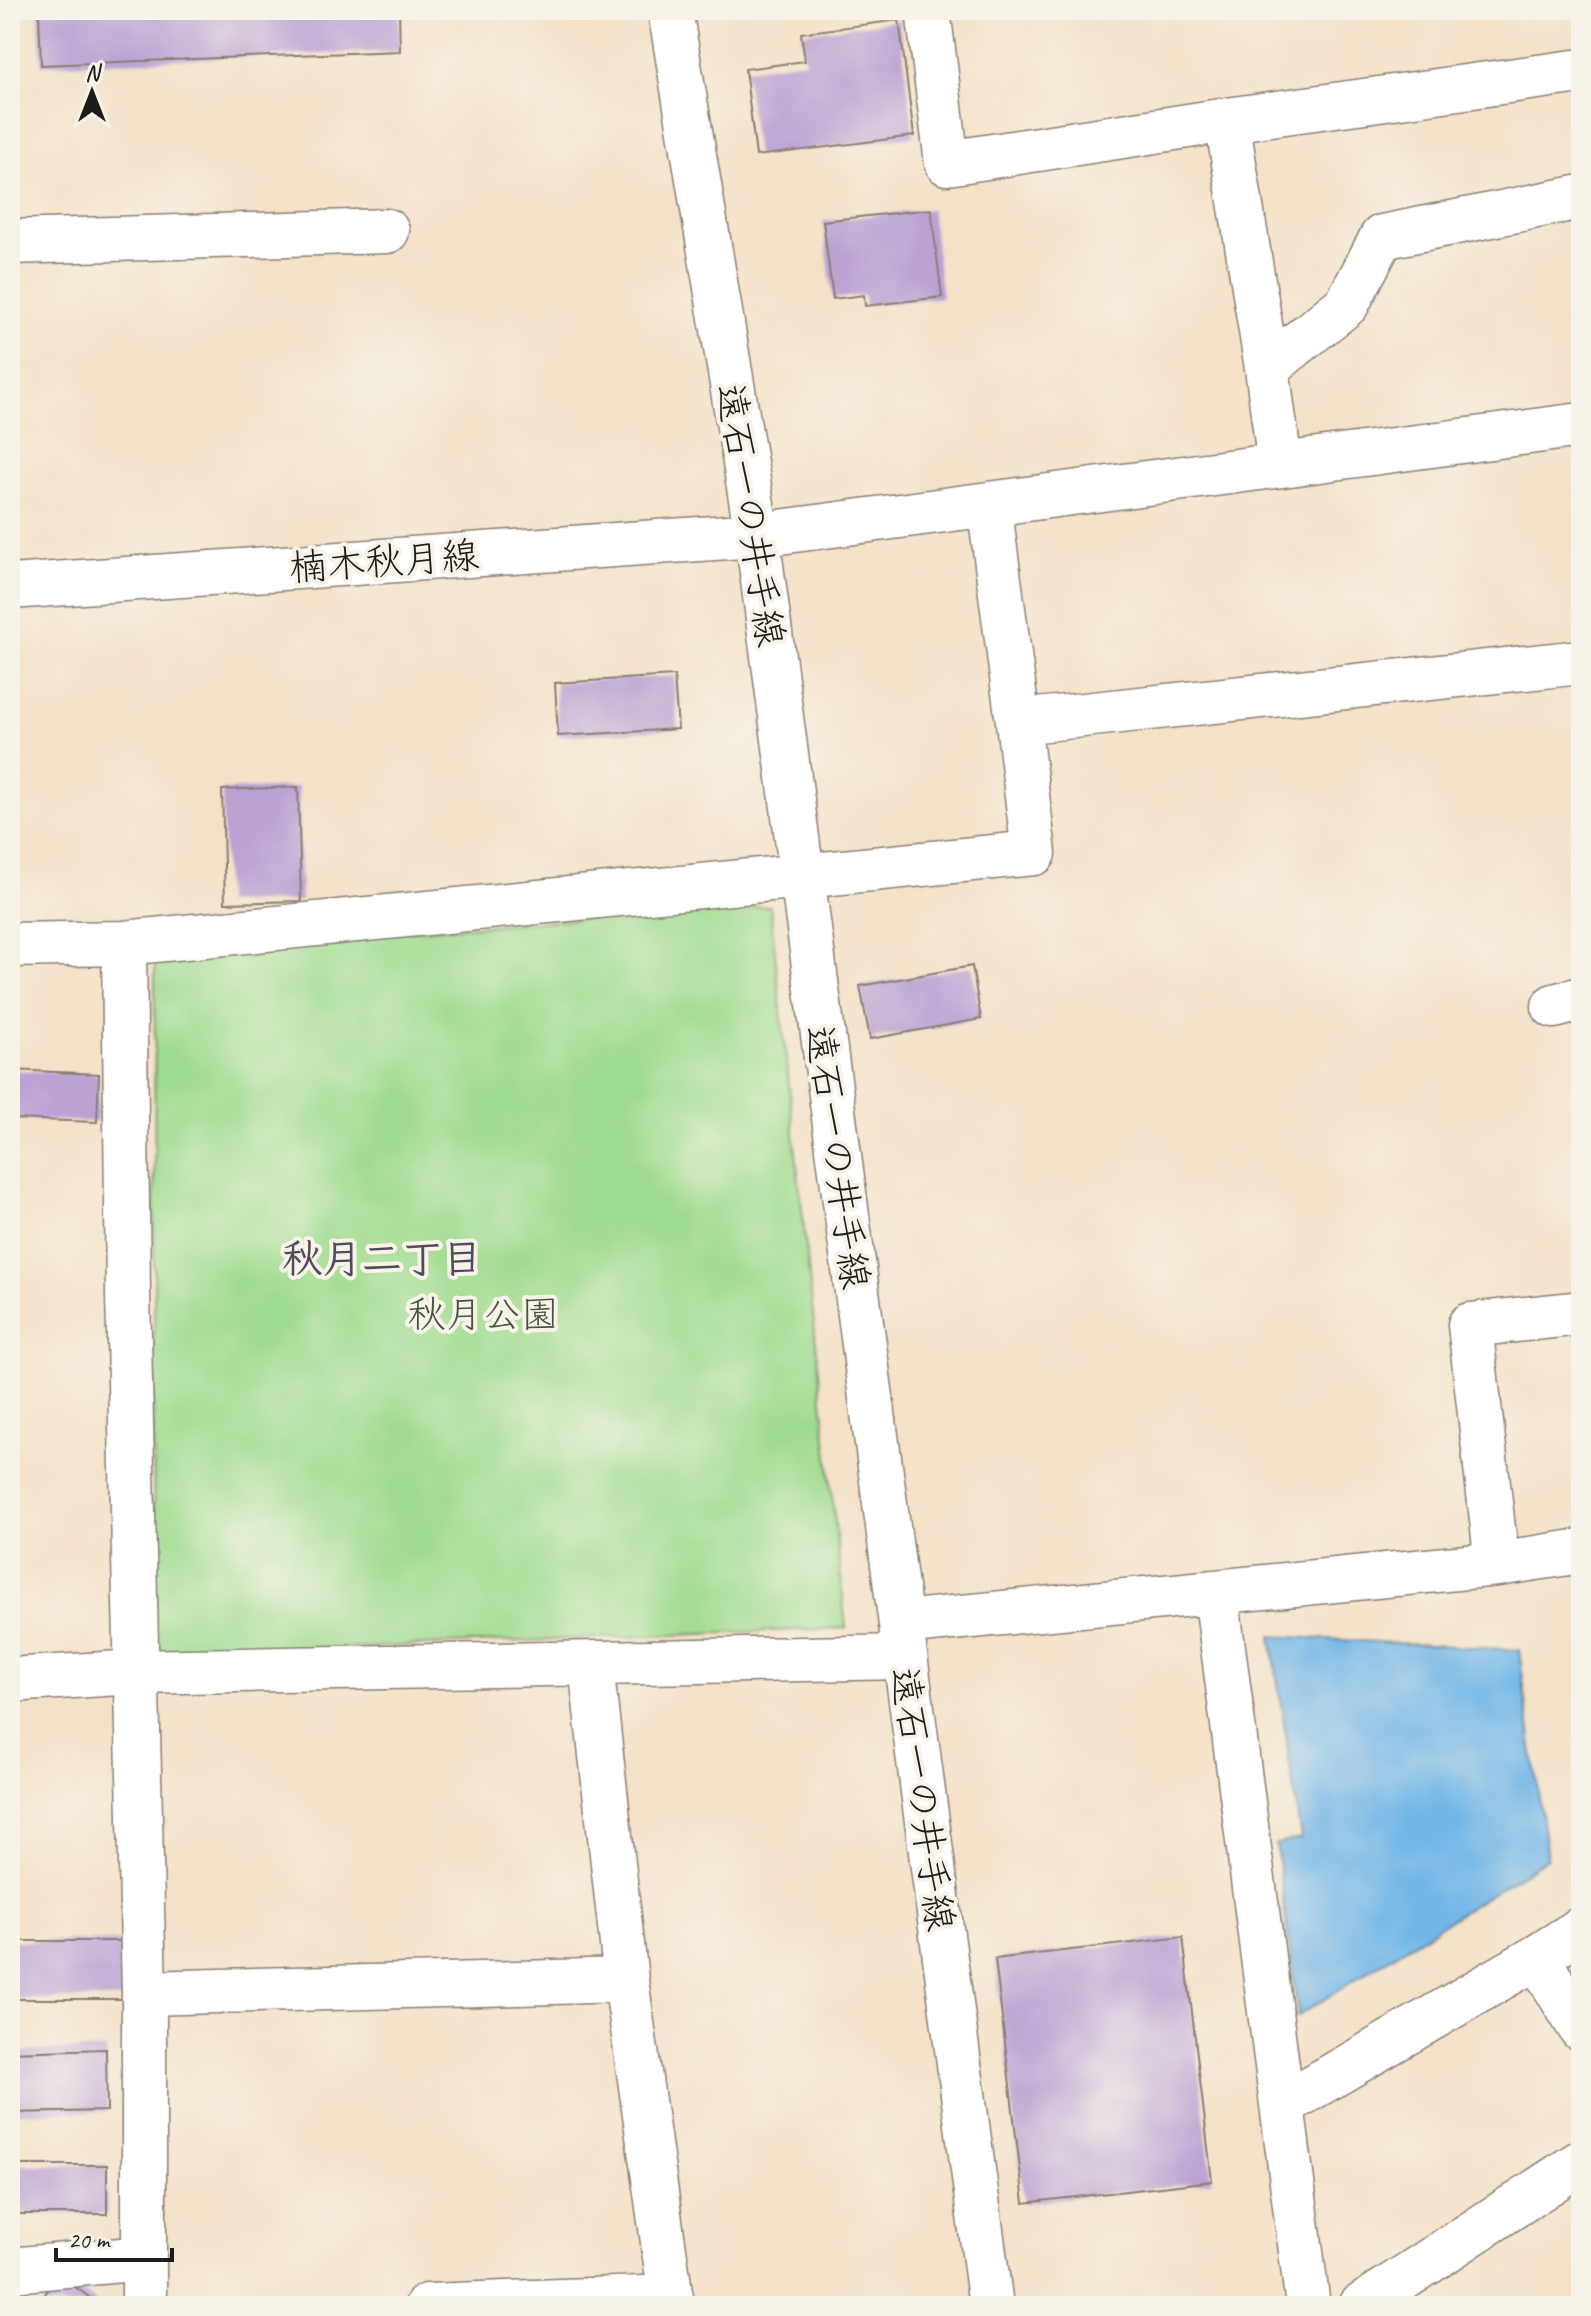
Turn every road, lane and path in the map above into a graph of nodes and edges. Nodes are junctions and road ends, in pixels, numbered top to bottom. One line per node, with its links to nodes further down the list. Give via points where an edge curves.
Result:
1 (670, 10): 12 (street, 遠石一の井手線)
2 (928, 10): 4 (street, via 947,163)
3 (1581, 71): 4 (street)
4 (1227, 120): 8 (street)
5 (1581, 197): 8 (street, via 1382,237 1347,304)
6 (387, 231): 7 (street)
7 (10, 242)
8 (1267, 368): 10 (street)
9 (1581, 425): 10 (street, 楠木秋月線)
10 (1280, 465): 11 (street, 楠木秋月線)
11 (989, 504): 12 (street, 楠木秋月線); 15 (street)
12 (757, 535): 13 (street, 楠木秋月線); 16 (street, 遠石一の井手線)
13 (10, 587)
14 (1581, 662): 15 (street)
15 (1018, 722): 16 (street, via 1034,853)
16 (801, 877): 17 (street); 23 (street, 遠石一の井手線)
17 (124, 943): 18 (street); 25 (street)
18 (10, 945)
19 (1581, 1313): 21 (street, via 1470,1325)
20 (1581, 1551): 21 (street)
21 (1497, 1564): 22 (street)
22 (1216, 1593): 23 (street); 32 (street)
23 (902, 1640): 24 (street); 39 (street, 遠石一の井手線)
24 (591, 1665): 25 (street); 29 (street)
25 (135, 1672): 26 (street); 30 (street)
26 (10, 1680)
27 (1581, 1929): 28 (street)
28 (1537, 1957): 31 (street); 32 (street)
29 (626, 1980): 30 (street); 36 (street)
30 (144, 1993): 34 (street)
31 (1581, 2029)
32 (1282, 2105): 40 (street)
33 (1581, 2162): 41 (street)
34 (144, 2258): 35 (street); 37 (street)
35 (10, 2270)
36 (672, 2301): 38 (street)
37 (144, 2306)
38 (427, 2306)
39 (991, 2306)
40 (1308, 2306)
41 (1361, 2306)

